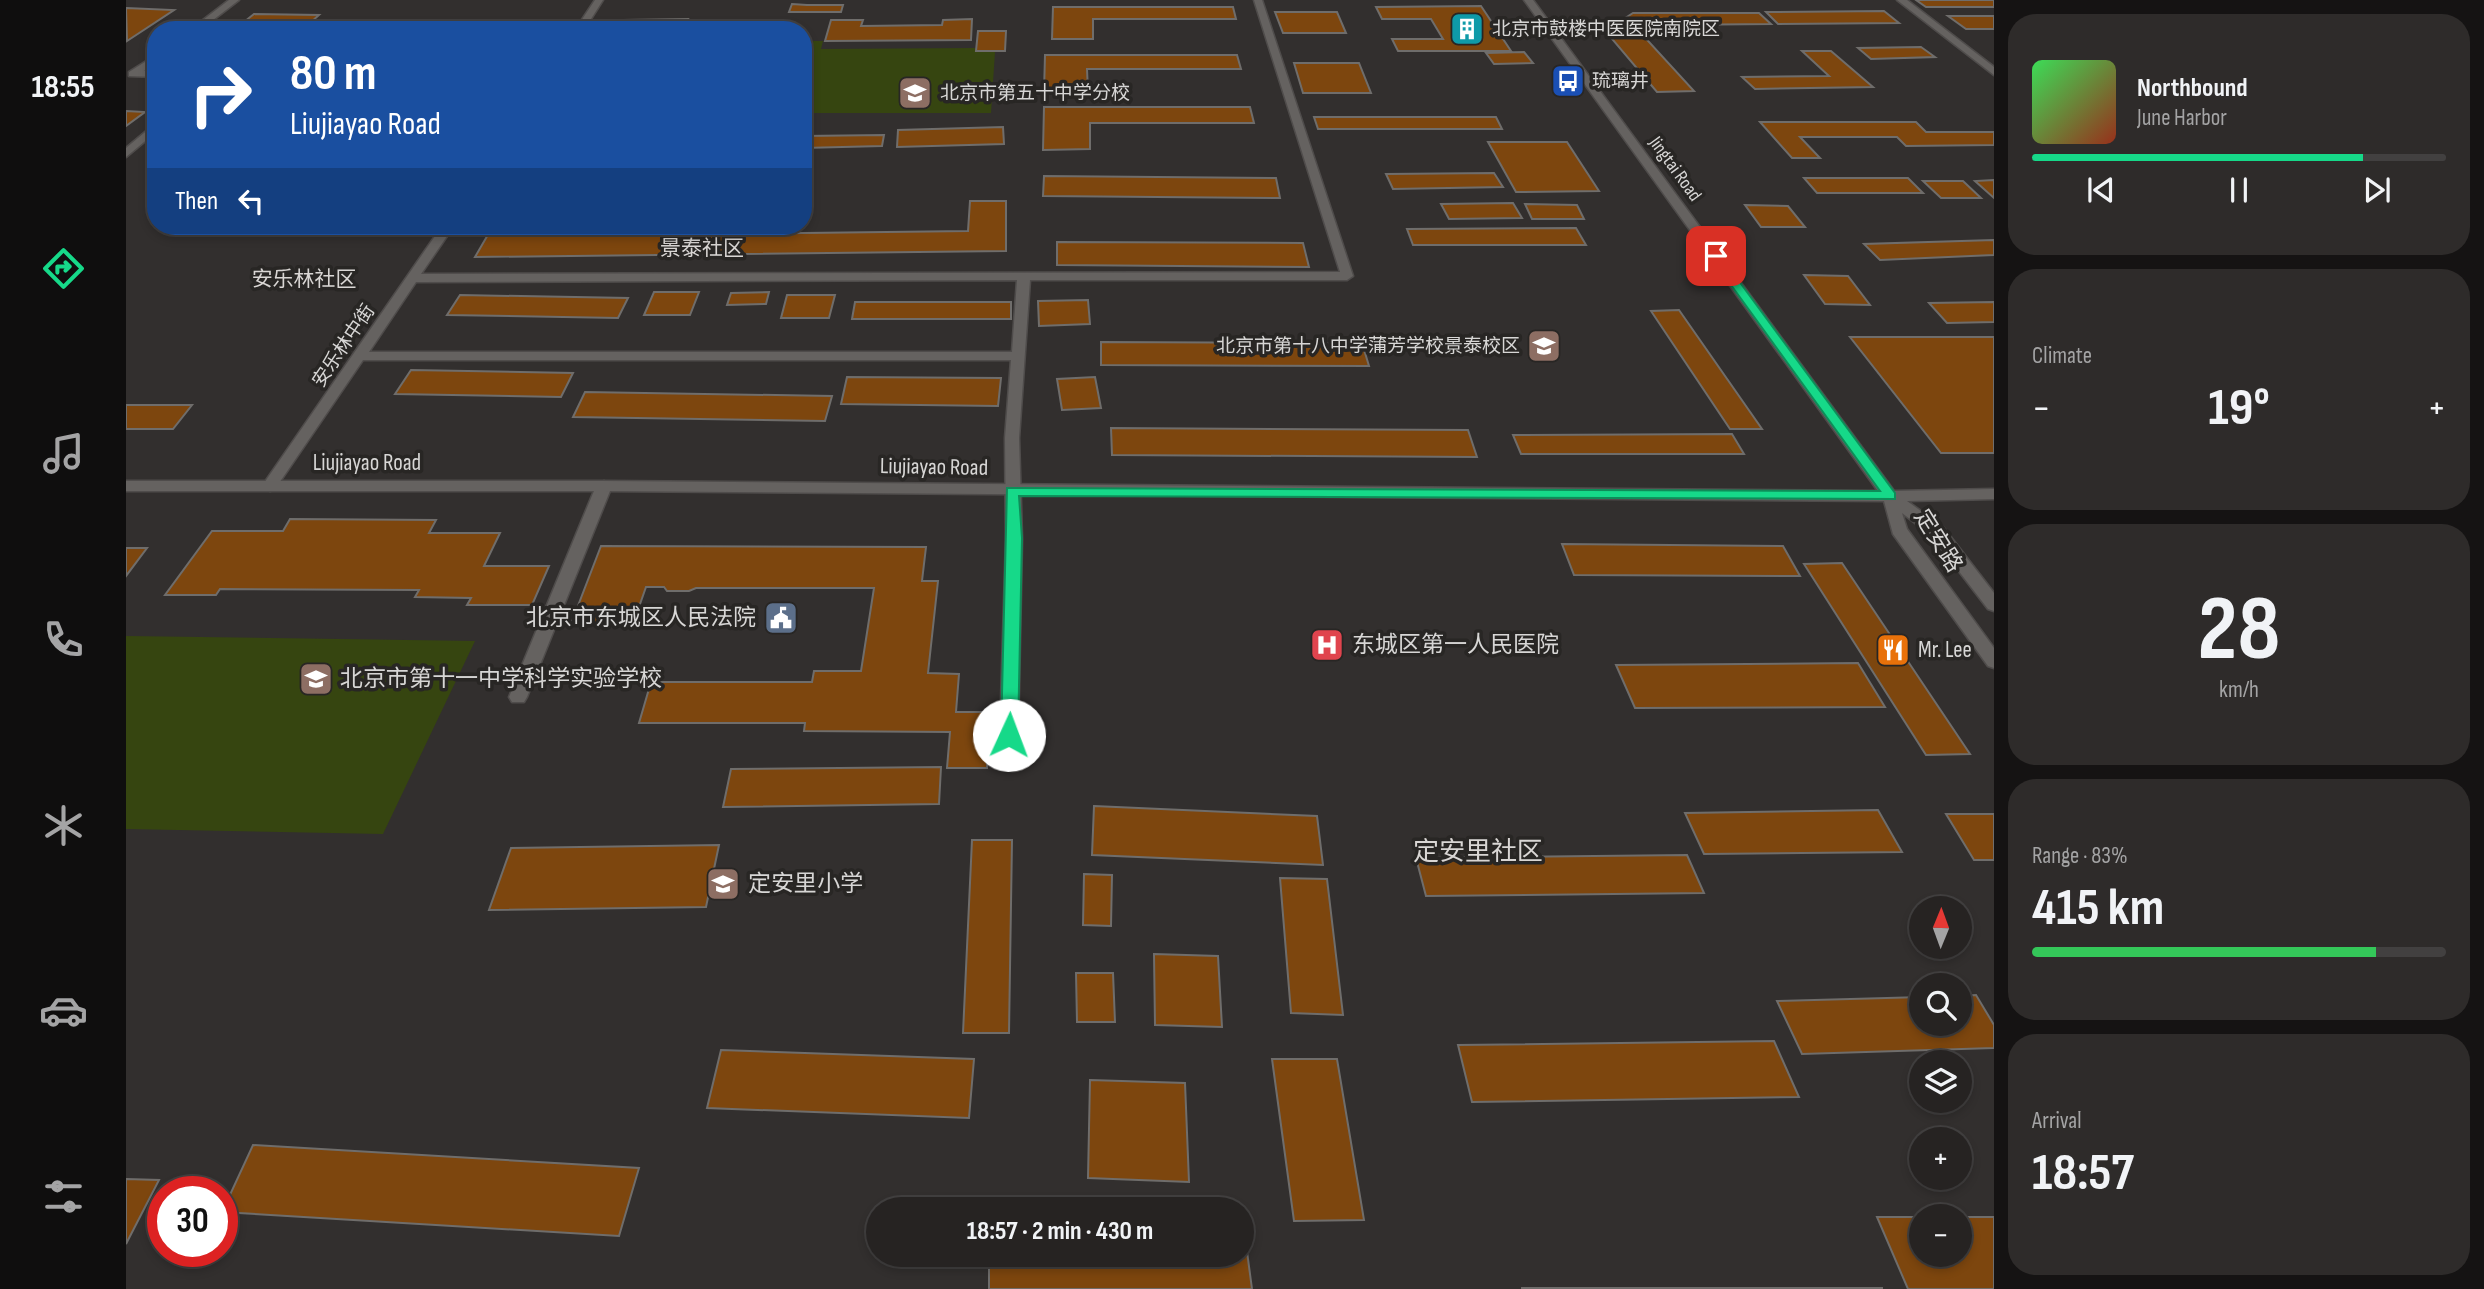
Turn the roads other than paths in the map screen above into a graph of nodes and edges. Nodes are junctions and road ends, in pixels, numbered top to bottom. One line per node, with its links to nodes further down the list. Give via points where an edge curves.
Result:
1 (235, 0): 6 (street)
2 (599, 0): 7 (street)
3 (1258, 0): 14 (street, via 1347,276)
4 (1528, 0): 23 (street, Jingtai Road)
5 (1901, 0): 9 (street)
6 (206, 21)
7 (585, 21)
8 (147, 64): 10 (street, via 133,74)
9 (1994, 72)
10 (147, 74)
11 (147, 134): 12 (street)
12 (126, 154)
13 (442, 235): 15 (street, 安乐林中街)
14 (1024, 275): 15 (street); 17 (street)
15 (413, 278): 16 (street, 安乐林中街)
16 (361, 356): 17 (street); 19 (street, 安乐林中街)
17 (1018, 356): 21 (street)
18 (126, 486): 19 (street, Liujiayao Road)
19 (270, 486): 20 (street, Liujiayao Road)
20 (604, 486): 21 (street, Liujiayao Road); 26 (street)
21 (1012, 491): 23 (street, Liujiayao Road); 27 (street)
22 (1994, 494): 23 (street, Liujiayao Road)
23 (1890, 496): 24 (street, 定安路, via 1937,531); 25 (street, 定安路, via 1899,530)
24 (1994, 605)
25 (1994, 661)
26 (518, 697)
27 (1009, 735)

